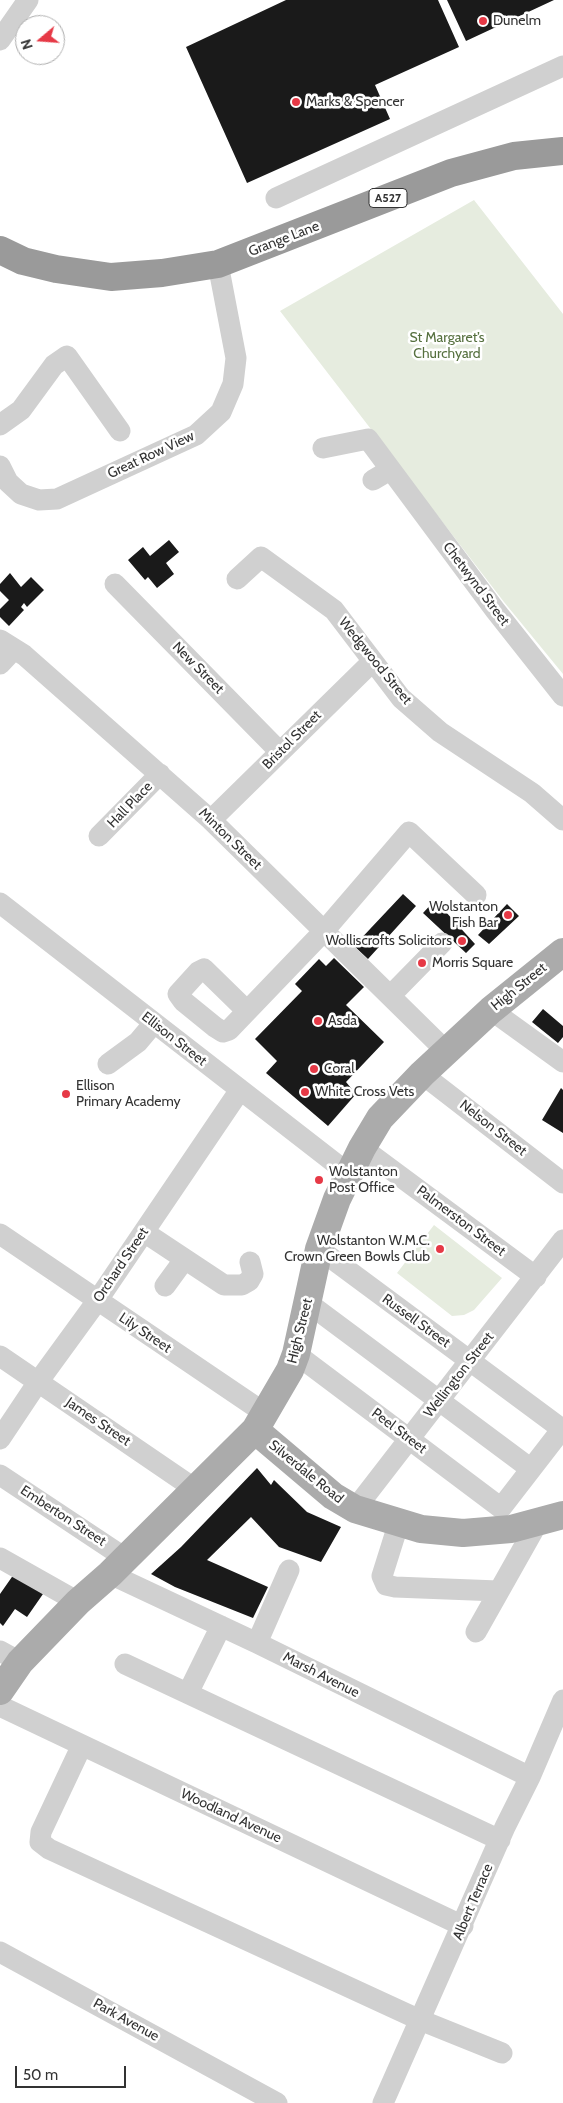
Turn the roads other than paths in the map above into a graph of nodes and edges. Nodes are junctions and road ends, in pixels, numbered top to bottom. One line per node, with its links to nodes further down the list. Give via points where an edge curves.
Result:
1 (28, 0): 2 (street)
2 (0, 40)
3 (563, 66): 5 (street)
4 (563, 151): 7 (highway, Grange Lane / A527, via 514,156 451,174)
5 (276, 198)
6 (0, 250): 7 (highway, Grange Lane / A527, via 22,261 63,271 111,277)
7 (218, 264): 11 (street, Great Row View, via 236,358 233,384 221,412 196,435 57,499 39,500 21,494 8,482)
8 (0, 426): 9 (street, via 21,410 54,365 67,356)
9 (120, 431)
10 (323, 448): 16 (street, Chetwynd Street, via 368,439 382,475)
11 (0, 466)
12 (236, 579): 15 (street, Wedgwood Street, via 261,557 334,610)
13 (115, 584): 17 (street, New Street)
14 (5, 651): 18 (street, Minton Street, via 24,655)
15 (373, 661): 17 (street, Bristol Street); 20 (street, Wedgwood Street, via 401,698 440,732 532,793)
16 (563, 696)
17 (280, 752): 19 (street, Bristol Street)
18 (160, 774): 19 (street, Minton Street); 21 (street, Hall Place)
19 (211, 820): 24 (street, Minton Street)
20 (563, 820)
21 (99, 836)
22 (476, 895): 24 (street, via 409,832)
23 (0, 903): 30 (street, Ellison Street)
24 (324, 931): 27 (street, Minton Street); 29 (street)
25 (442, 943): 27 (street)
26 (563, 952): 28 (main road, High Street)
27 (391, 995): 31 (street, Minton Street)
28 (491, 1010): 31 (main road, High Street); 32 (street)
29 (247, 1011)
30 (154, 1024): 33 (street, via 138,1042); 35 (street, Ellison Street)
31 (447, 1052): 34 (main road, High Street)
32 (563, 1062)
33 (108, 1064)
34 (422, 1074): 36 (main road, High Street, via 380,1118); 38 (street, Nelson Street)
35 (240, 1090): 37 (street, Ellison Street); 39 (street, Orchard Street)
36 (362, 1148): 37 (main road, High Street); 45 (street, Palmerston Street)
37 (349, 1174): 42 (main road, High Street)
38 (563, 1183)
39 (144, 1232): 43 (street); 47 (street, Orchard Street)
40 (0, 1234): 47 (street, Lily Street)
41 (563, 1240): 45 (street, Wellington Street)
42 (319, 1248): 48 (main road, High Street); 51 (street, Russell Street)
43 (184, 1260): 44 (street, via 224,1285 232,1286 249,1281 253,1274); 46 (street)
44 (250, 1262)
45 (536, 1277): 51 (street, Wellington Street)
46 (165, 1286)
47 (97, 1301): 52 (street, Orchard Street); 54 (street, Lily Street)
48 (308, 1303): 49 (main road, High Street); 53 (street)
49 (296, 1354): 54 (main road, High Street); 56 (street, Peel Street)
50 (0, 1356): 52 (street, James Street)
51 (470, 1360): 53 (street, Wellington Street); 57 (street, Russell Street, via 562,1429)
52 (38, 1382): 55 (street, Orchard Street); 59 (street, James Street)
53 (439, 1401): 56 (street, Wellington Street); 57 (street)
54 (261, 1422): 59 (main road, High Street); 60 (main road, Silverdale Road, via 333,1496)
55 (0, 1439)
56 (410, 1439): 57 (street, Peel Street, via 501,1508); 60 (street, Wellington Street)
57 (531, 1469)
58 (0, 1475): 64 (street, Emberton Street)
59 (195, 1489): 64 (main road, High Street)
60 (355, 1509): 62 (main road, Silverdale Road)
61 (550, 1518): 62 (main road, Silverdale Road, via 511,1529 463,1533 421,1529); 66 (street)
62 (399, 1522): 66 (street, via 382,1576 386,1584)
63 (0, 1558): 67 (street)
64 (118, 1566): 67 (main road, High Street); 68 (street, Marsh Avenue)
65 (289, 1570): 70 (street)
66 (498, 1591): 69 (street)
67 (78, 1602): 71 (main road, High Street)
68 (221, 1626): 70 (street, Marsh Avenue); 74 (street)
69 (476, 1632)
70 (257, 1643): 78 (street, Marsh Avenue)
71 (10, 1656): 73 (main road, High Street)
72 (125, 1664): 74 (street)
73 (0, 1691)
74 (188, 1693): 79 (street)
75 (563, 1700): 78 (street, Albert Terrace)
76 (0, 1706): 77 (street, Woodland Avenue)
77 (82, 1745): 80 (street, Woodland Avenue); 82 (street, via 41,1832 40,1842 44,1846)
78 (530, 1777): 79 (street, Albert Terrace)
79 (500, 1840): 80 (street, Albert Terrace)
80 (463, 1926): 82 (street, Albert Terrace)
81 (0, 1952): 84 (street, Park Avenue)
82 (420, 2020): 83 (street); 85 (street, Albert Terrace)
83 (502, 2053)
84 (277, 2103)
85 (383, 2103)

